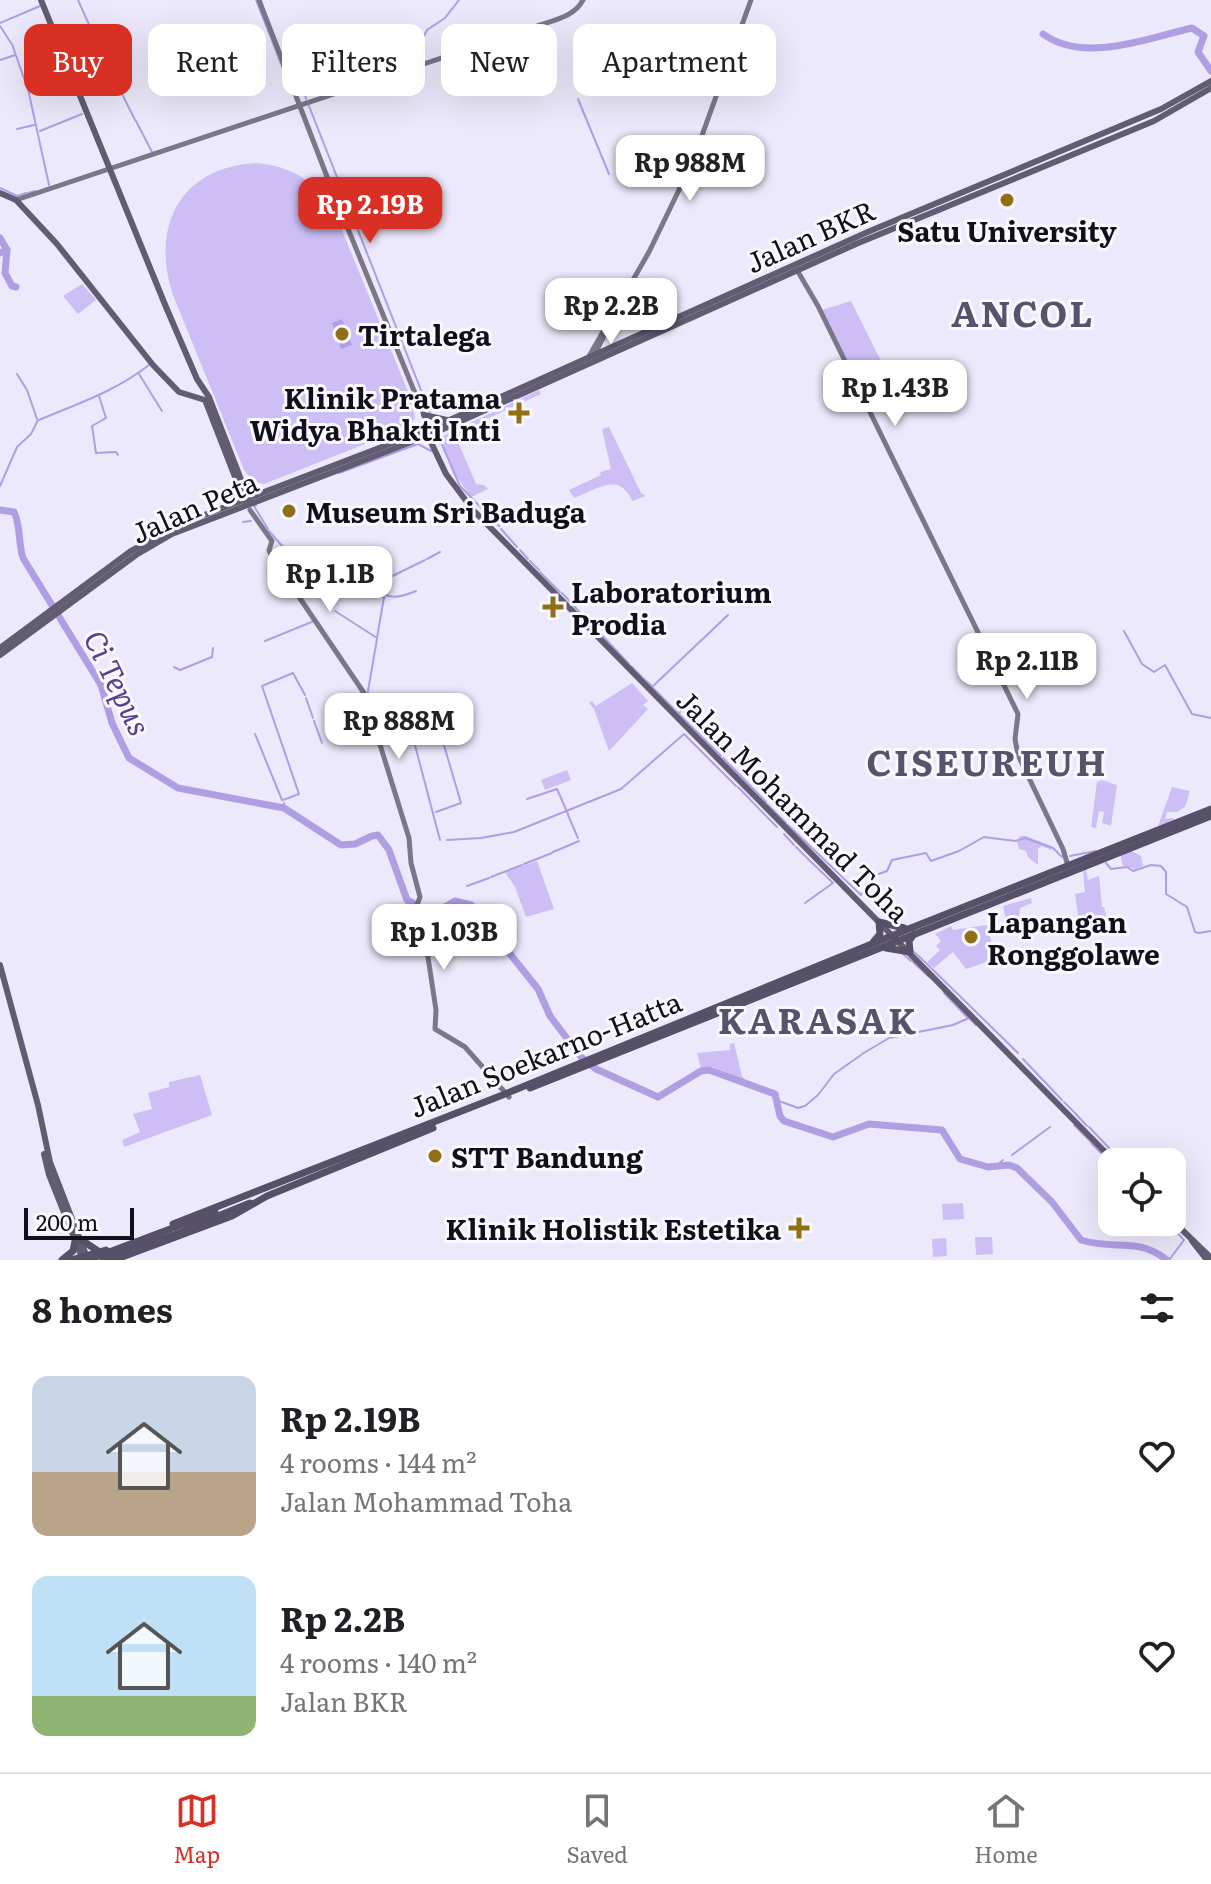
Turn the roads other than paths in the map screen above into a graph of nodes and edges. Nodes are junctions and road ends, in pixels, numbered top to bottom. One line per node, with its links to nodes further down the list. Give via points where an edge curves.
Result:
1 (41, 0): 8 (main road)
2 (259, 0): 7 (main road, Jalan Mohammad Toha)
3 (583, 0): 7 (main road, via 570,14)
4 (751, 0): 12 (main road, via 692,163)
5 (1211, 81): 11 (main road, Jalan BKR, via 1133,122)
6 (1211, 88): 11 (main road, Jalan BKR, via 1154,121)
7 (299, 106): 8 (main road); 19 (main road, Jalan Mohammad Toha)
8 (110, 169): 10 (main road); 16 (main road)
9 (0, 193): 10 (main road)
10 (16, 200): 17 (main road, via 153,365 179,392)
11 (796, 268): 14 (main road, Jalan BKR); 15 (main road, Jalan BKR); 34 (main road, via 1018,714 1018,755)
12 (612, 319): 13 (main road); 15 (main road)
13 (607, 330): 14 (main road); 15 (main road)
14 (621, 343): 15 (main road, Jalan BKR)
15 (592, 359): 20 (main road, Jalan BKR); 21 (main road, Jalan BKR)
16 (197, 379): 17 (main road); 18 (main road)
17 (193, 396): 18 (main road)
18 (209, 403): 24 (main road)
19 (422, 414): 20 (main road); 22 (main road, Jalan Mohammad Toha); 23 (main road)
20 (449, 420): 22 (main road, Jalan BKR)
21 (444, 429): 22 (main road, Jalan BKR); 25 (main road)
22 (429, 432): 23 (main road, Jalan Peta); 25 (main road, Jalan Mohammad Toha)
23 (414, 438): 25 (main road); 26 (main road, Jalan Peta)
24 (224, 440): 27 (main road); 29 (main road)
25 (435, 447): 35 (main road, Jalan Mohammad Toha, via 460,495 494,532)
26 (325, 470): 28 (main road, Jalan Peta); 29 (main road, Jalan Peta)
27 (244, 485): 28 (main road); 29 (main road)
28 (261, 492): 29 (main road, Jalan Peta)
29 (248, 502): 30 (main road, Jalan Peta, via 145,542); 42 (main road, via 272,541 269,551 278,566 364,693 409,838 420,891 413,925 426,944 435,1029 465,1047)
30 (54, 612): 31 (main road, Jalan Peta); 32 (main road, Jalan Peta)
31 (0, 648)
32 (0, 655)
33 (1210, 813): 34 (highway, Jalan Soekarno-Hatta); 36 (highway, Jalan Soekarno-Hatta)
34 (1067, 860): 36 (highway, Jalan Soekarno-Hatta)
35 (879, 922): 36 (highway); 37 (main road, Jalan Mohammad Toha); 38 (highway, via 879,936)
36 (912, 931): 37 (highway, Jalan Soekarno-Hatta); 39 (highway)
37 (895, 938): 38 (highway, Jalan Soekarno-Hatta); 39 (main road, Jalan Mohammad Toha)
38 (870, 948): 39 (highway); 42 (highway, Jalan Soekarno-Hatta)
39 (910, 952): 43 (main road, Jalan Mohammad Toha)
40 (0, 965): 48 (main road, via 48,1155)
41 (0, 980): 48 (main road, via 47,1169)
42 (507, 1095): 44 (highway, Jalan Soekarno-Hatta)
43 (1101, 1148)
44 (264, 1194): 45 (highway); 47 (highway, Jalan Soekarno-Hatta); 49 (highway, Jalan Soekarno-Hatta, via 238,1214)
45 (217, 1214): 50 (highway, bridge, via 182,1232); 51 (highway, bridge)
46 (1186, 1235): 52 (main road)
47 (134, 1239): 49 (highway, via 133,1248); 50 (highway, Jalan Soekarno-Hatta)
48 (78, 1240): 50 (highway); 51 (main road); 53 (highway)
49 (140, 1252): 55 (highway, Jalan Soekarno-Hatta)
50 (102, 1256): 51 (highway, Jalan Soekarno-Hatta)
51 (86, 1259): 54 (highway, Jalan Soekarno-Hatta)
52 (1209, 1259)
53 (62, 1260)
54 (71, 1260)
55 (114, 1260)

